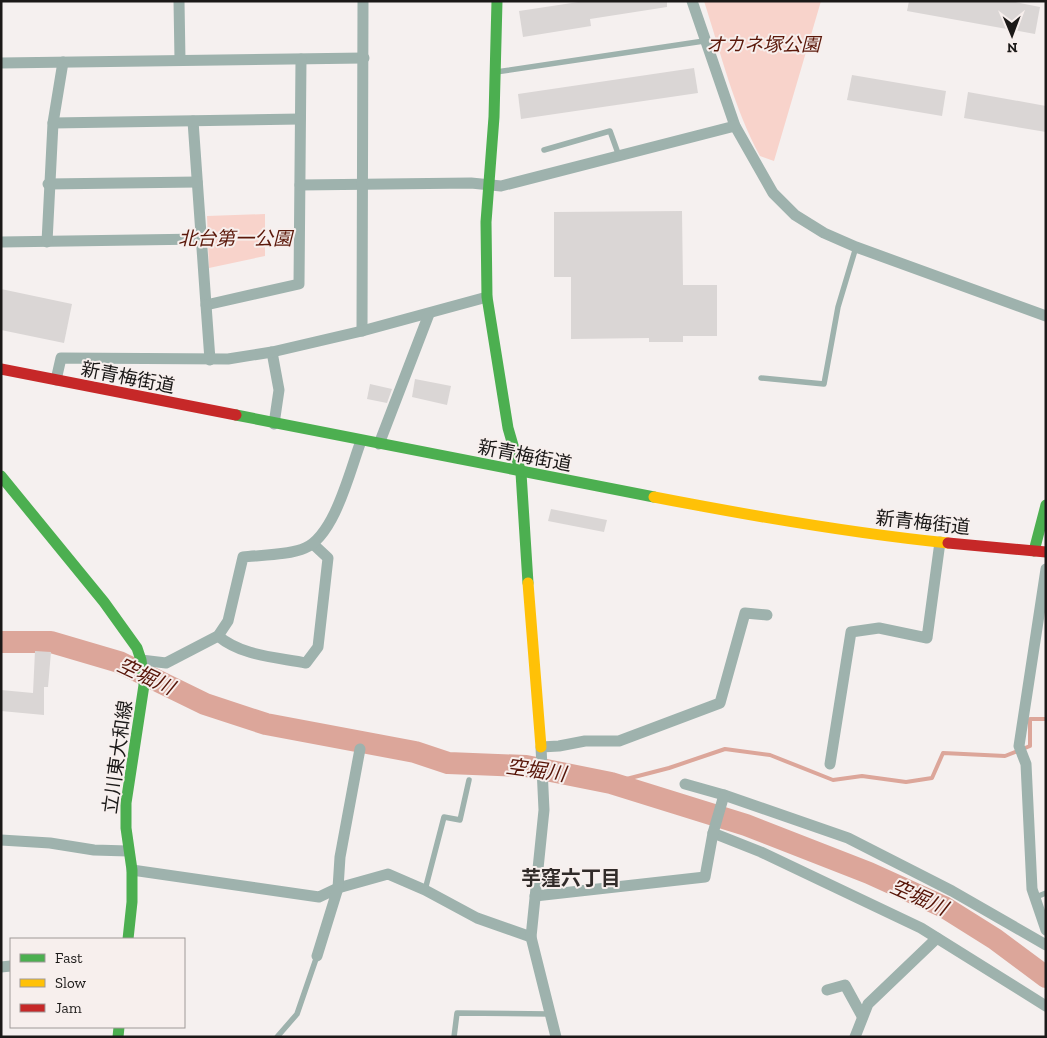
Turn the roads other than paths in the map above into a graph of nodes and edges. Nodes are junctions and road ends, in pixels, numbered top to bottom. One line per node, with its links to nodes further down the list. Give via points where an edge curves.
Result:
1 (178, 1): 8 (street)
2 (363, 1): 6 (street)
3 (497, 1): 11 (main road)
4 (692, 1): 5 (street)
5 (704, 41): 11 (lane); 15 (street)
6 (364, 58): 7 (street); 19 (street)
7 (301, 59): 8 (street); 12 (street)
8 (180, 60): 9 (street)
9 (63, 62): 10 (street); 14 (street)
10 (1, 63)
11 (496, 72): 22 (main road)
12 (300, 119): 13 (street); 21 (street)
13 (193, 121): 14 (street); 18 (street)
14 (53, 123): 20 (street)
15 (735, 126): 17 (street); 26 (street, via 773,193 784,204 811,226)
16 (544, 150): 17 (lane, via 610,131)
17 (619, 156): 22 (street, via 501,186)
18 (197, 182): 20 (street); 23 (street)
19 (364, 183): 21 (street); 22 (street); 31 (street)
20 (48, 184): 25 (street)
21 (300, 185): 28 (street, via 299,284)
22 (489, 185): 27 (main road, via 485,257)
23 (202, 239): 25 (street); 28 (street)
24 (1, 242): 25 (street)
25 (47, 242)
26 (856, 247): 30 (street); 35 (lane, via 838,307 824,384)
27 (487, 297): 29 (street); 40 (main road, via 508,428)
28 (206, 305): 33 (street)
29 (429, 314): 31 (street); 39 (street)
30 (1046, 316)
31 (362, 331): 32 (street)
32 (272, 352): 33 (street); 37 (street, via 279,390)
33 (210, 360): 36 (street, via 61,358)
34 (1, 369): 36 (main road, 新青梅街道)
35 (761, 378)
36 (56, 380): 37 (main road, 新青梅街道)
37 (274, 424): 38 (main road, 新青梅街道)
38 (361, 441): 39 (main road, 新青梅街道); 44 (street, via 329,526)
39 (379, 444): 40 (main road, 新青梅街道)
40 (521, 473): 43 (main road, 新青梅街道, via 780,522); 51 (main road, via 534,681)
41 (1, 476): 49 (main road, 立川東大和線, via 104,602 137,648)
42 (1046, 505): 45 (main road)
43 (940, 542): 45 (main road, 新青梅街道); 52 (street, via 927,638 879,628 851,632)
44 (313, 544): 48 (street, via 303,549 243,557 228,621); 48 (street, via 328,558 318,647 306,662 232,647)
45 (1040, 551)
46 (1046, 569): 62 (street, via 1021,752 1026,764 1032,889)
47 (767, 615): 51 (street, via 745,613 720,703 619,741 586,741)
48 (218, 636): 49 (street, via 166,663)
49 (141, 660): 58 (main road, 立川東大和線, via 144,685 126,803)
50 (360, 749): 60 (street, via 340,857)
51 (542, 752): 63 (street, via 544,810)
52 (830, 764)
53 (468, 780): 61 (lane, via 460,820 444,817)
54 (685, 784): 55 (street)
55 (724, 795): 56 (street); 68 (street, via 848,838)
56 (713, 833): 63 (street, via 705,876); 67 (street, via 761,852)
57 (1, 840): 58 (street)
58 (128, 851): 59 (main road, 立川東大和線)
59 (132, 870): 60 (street, via 319,897); 66 (main road, 立川東大和線)
60 (338, 888): 61 (street, via 388,874); 69 (street)
61 (425, 890): 65 (street, via 477,918)
62 (1041, 895): 64 (street)
63 (535, 896): 65 (street)
64 (1046, 930)
65 (531, 937): 72 (street)
66 (128, 938)
67 (937, 938): 71 (street); 73 (street, via 887,984 868,1004)
68 (1046, 945)
69 (317, 956): 74 (lane, via 297,1014)
70 (827, 990): 73 (street, via 845,985)
71 (1046, 1006)
72 (550, 1014): 75 (lane, via 457,1013); 76 (street)
73 (862, 1016): 77 (street)
74 (277, 1037)
75 (454, 1037)
76 (556, 1037)
77 (855, 1037)

